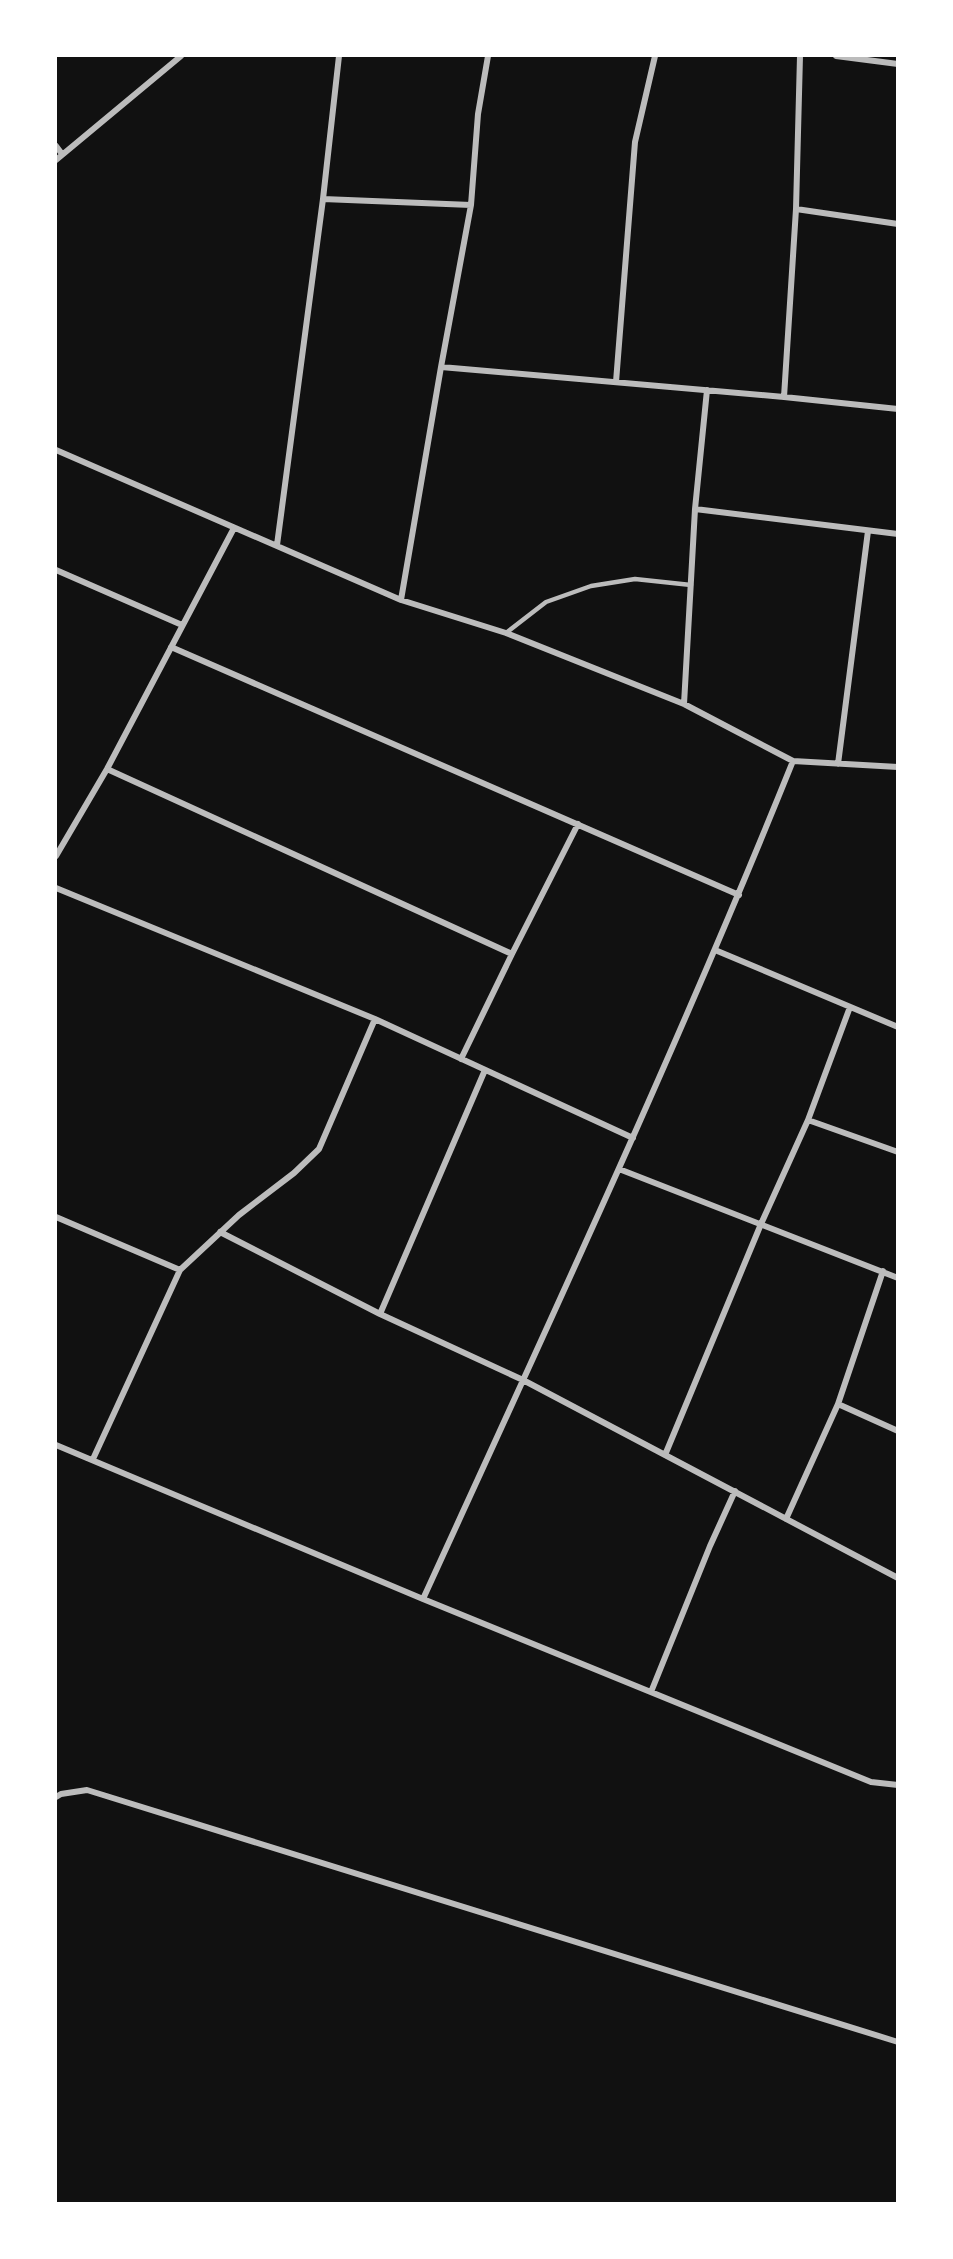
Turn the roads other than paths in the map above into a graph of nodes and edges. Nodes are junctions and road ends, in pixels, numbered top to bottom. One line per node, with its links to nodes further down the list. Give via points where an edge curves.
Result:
1 (181, 56): 9 (street)
2 (339, 56): 11 (street)
3 (488, 56): 12 (street, via 478,114)
4 (655, 56): 16 (street, via 635,142)
5 (800, 56): 13 (street)
6 (836, 56): 7 (street)
7 (897, 64)
8 (56, 146): 9 (street)
9 (62, 154): 10 (street)
10 (56, 159)
11 (323, 199): 12 (street); 25 (street)
12 (471, 205): 15 (street)
13 (796, 209): 14 (street); 18 (street)
14 (897, 224)
15 (441, 367): 16 (street); 28 (street)
16 (616, 382): 17 (street)
17 (707, 390): 18 (street); 21 (street)
18 (784, 397): 19 (street)
19 (897, 409)
20 (56, 450): 22 (street)
21 (695, 509): 23 (street); 27 (street)
22 (234, 528): 25 (street); 29 (street)
23 (868, 531): 24 (street); 34 (street)
24 (897, 534)
25 (277, 545): 28 (street)
26 (56, 570): 29 (street)
27 (691, 585): 30 (lane, via 635,579 591,586 546,602); 32 (street)
28 (401, 600): 30 (street)
29 (183, 625): 31 (street)
30 (506, 633): 32 (street)
31 (171, 647): 36 (street); 37 (street)
32 (684, 704): 33 (street)
33 (793, 761): 34 (street); 40 (street)
34 (838, 764): 35 (street)
35 (897, 767)
36 (107, 769): 38 (street); 42 (street)
37 (578, 824): 40 (street); 42 (street)
38 (56, 856)
39 (56, 888): 44 (street)
40 (739, 895): 41 (street)
41 (715, 950): 43 (street); 49 (street)
42 (512, 954): 46 (street)
43 (850, 1007): 45 (street); 48 (street)
44 (375, 1019): 46 (street); 54 (street, via 319,1149)
45 (897, 1027)
46 (461, 1059): 47 (street)
47 (485, 1070): 49 (street); 58 (street)
48 (808, 1120): 50 (street); 53 (street)
49 (633, 1138): 51 (street)
50 (897, 1152)
51 (619, 1169): 53 (street); 59 (street)
52 (56, 1217): 55 (street)
53 (762, 1224): 56 (street); 63 (street)
54 (220, 1232): 55 (street); 58 (street)
55 (180, 1270): 64 (street)
56 (883, 1271): 57 (street); 60 (street)
57 (897, 1278)
58 (380, 1314): 59 (street)
59 (523, 1380): 63 (street); 68 (street)
60 (838, 1404): 61 (street); 66 (street)
61 (897, 1431)
62 (56, 1444): 64 (street)
63 (665, 1455): 65 (street)
64 (93, 1459): 68 (street)
65 (735, 1491): 66 (street); 69 (street)
66 (786, 1519): 67 (street)
67 (897, 1578)
68 (423, 1599): 69 (street)
69 (651, 1692): 70 (street, via 871,1782)
70 (897, 1785)
71 (56, 1797): 72 (street, via 87,1790)
72 (897, 2042)

